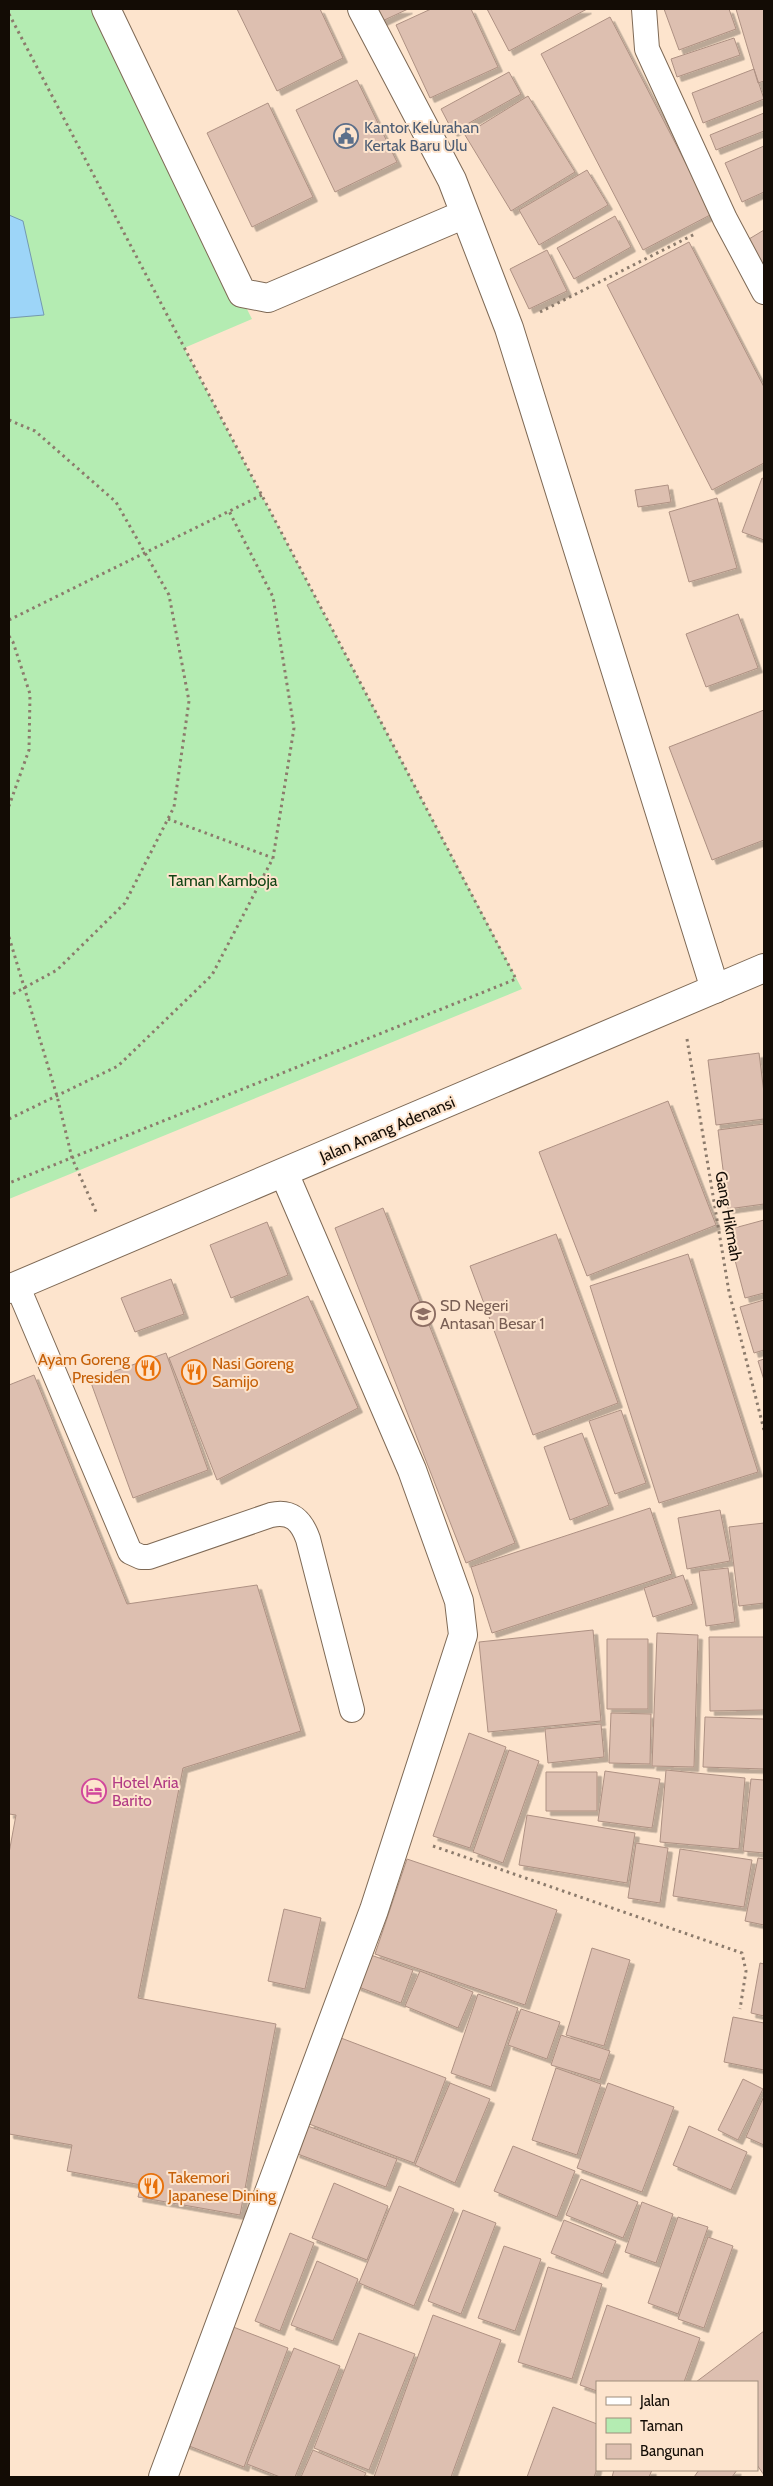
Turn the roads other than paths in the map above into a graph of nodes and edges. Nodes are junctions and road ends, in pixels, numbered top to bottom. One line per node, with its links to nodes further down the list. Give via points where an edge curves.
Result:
1 (106, 9): 4 (main road, via 242,293 268,298)
2 (362, 9): 4 (main road, via 452,180)
3 (644, 9): 5 (lane, via 647,49 725,219)
4 (465, 214): 7 (main road, via 509,328)
5 (764, 292)
6 (764, 968): 7 (main road, Jalan Anang Adenansi)
7 (715, 989): 8 (main road, Jalan Anang Adenansi)
8 (284, 1173): 9 (main road, Jalan Anang Adenansi); 11 (main road, via 412,1470 459,1601 463,1635 367,1928)
9 (13, 1287): 10 (lane, via 130,1552 149,1557 271,1515 296,1518 303,1526)
10 (352, 1710)
11 (163, 2477)

